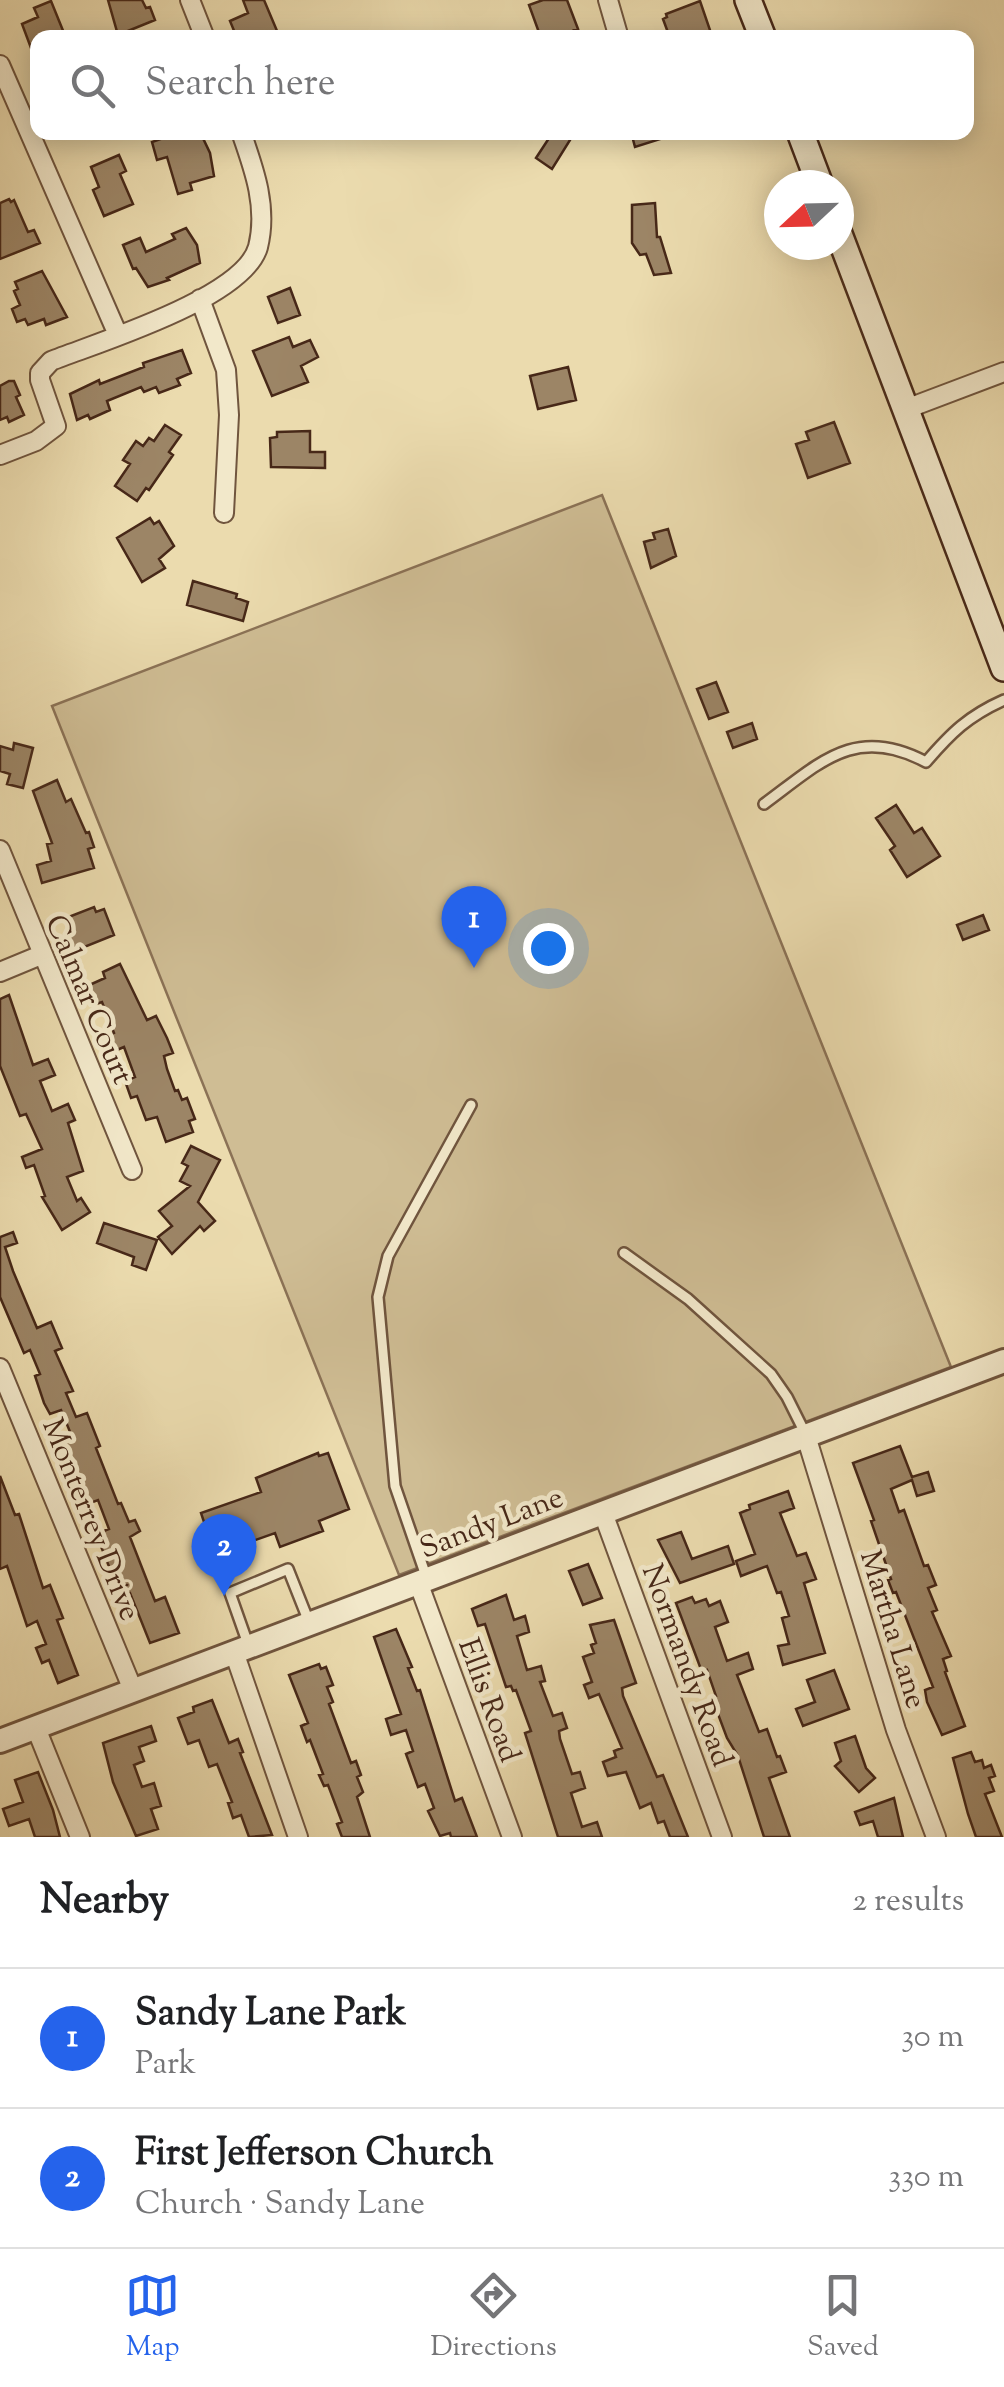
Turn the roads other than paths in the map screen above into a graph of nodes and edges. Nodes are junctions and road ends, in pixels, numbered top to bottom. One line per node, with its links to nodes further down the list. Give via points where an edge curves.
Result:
1 (190, 0): 4 (street)
2 (608, 0): 5 (street)
3 (748, 0): 6 (main road)
4 (202, 30)
5 (616, 30)
6 (760, 30)
7 (0, 65): 8 (street)
8 (30, 134)
9 (33, 140): 15 (street)
10 (244, 140): 14 (street, via 261,207 257,250 242,273)
11 (803, 140): 12 (main road)
12 (814, 170)
13 (849, 260): 17 (main road)
14 (200, 299): 15 (street); 19 (street, via 226,370)
15 (118, 335): 18 (street, via 51,362 40,373 56,426)
16 (1004, 372): 17 (street)
17 (906, 409): 20 (main road)
18 (0, 455)
19 (224, 513)
20 (1004, 668)
21 (1004, 700): 22 (lane, via 974,714 926,762 888,745 850,749)
22 (764, 804)
23 (0, 850): 24 (street, Calmar Court)
24 (41, 955): 25 (street); 27 (street, Calmar Court)
25 (0, 972)
26 (471, 1105): 33 (lane, via 388,1256 378,1298 395,1486)
27 (132, 1170)
28 (624, 1254): 31 (lane, via 688,1299 770,1374)
29 (1004, 1361): 31 (street, Sandy Lane)
30 (0, 1368): 36 (street, Monterrey Drive)
31 (806, 1436): 32 (street, Sandy Lane); 43 (street, Martha Lane, via 896,1730)
32 (602, 1512): 33 (street, Sandy Lane); 42 (street, Normandy Road)
33 (422, 1580): 34 (street, Sandy Lane); 41 (street, Ellis Road)
34 (310, 1623): 35 (street, Sandy Lane); 35 (lane, via 288,1569 230,1593)
35 (241, 1649): 36 (street, Sandy Lane); 40 (street)
36 (133, 1690): 37 (street, Sandy Lane)
37 (36, 1728): 38 (street, Sandy Lane); 39 (street)
38 (0, 1741)
39 (80, 1837)
40 (298, 1837)
41 (512, 1837)
42 (722, 1837)
43 (936, 1837)

